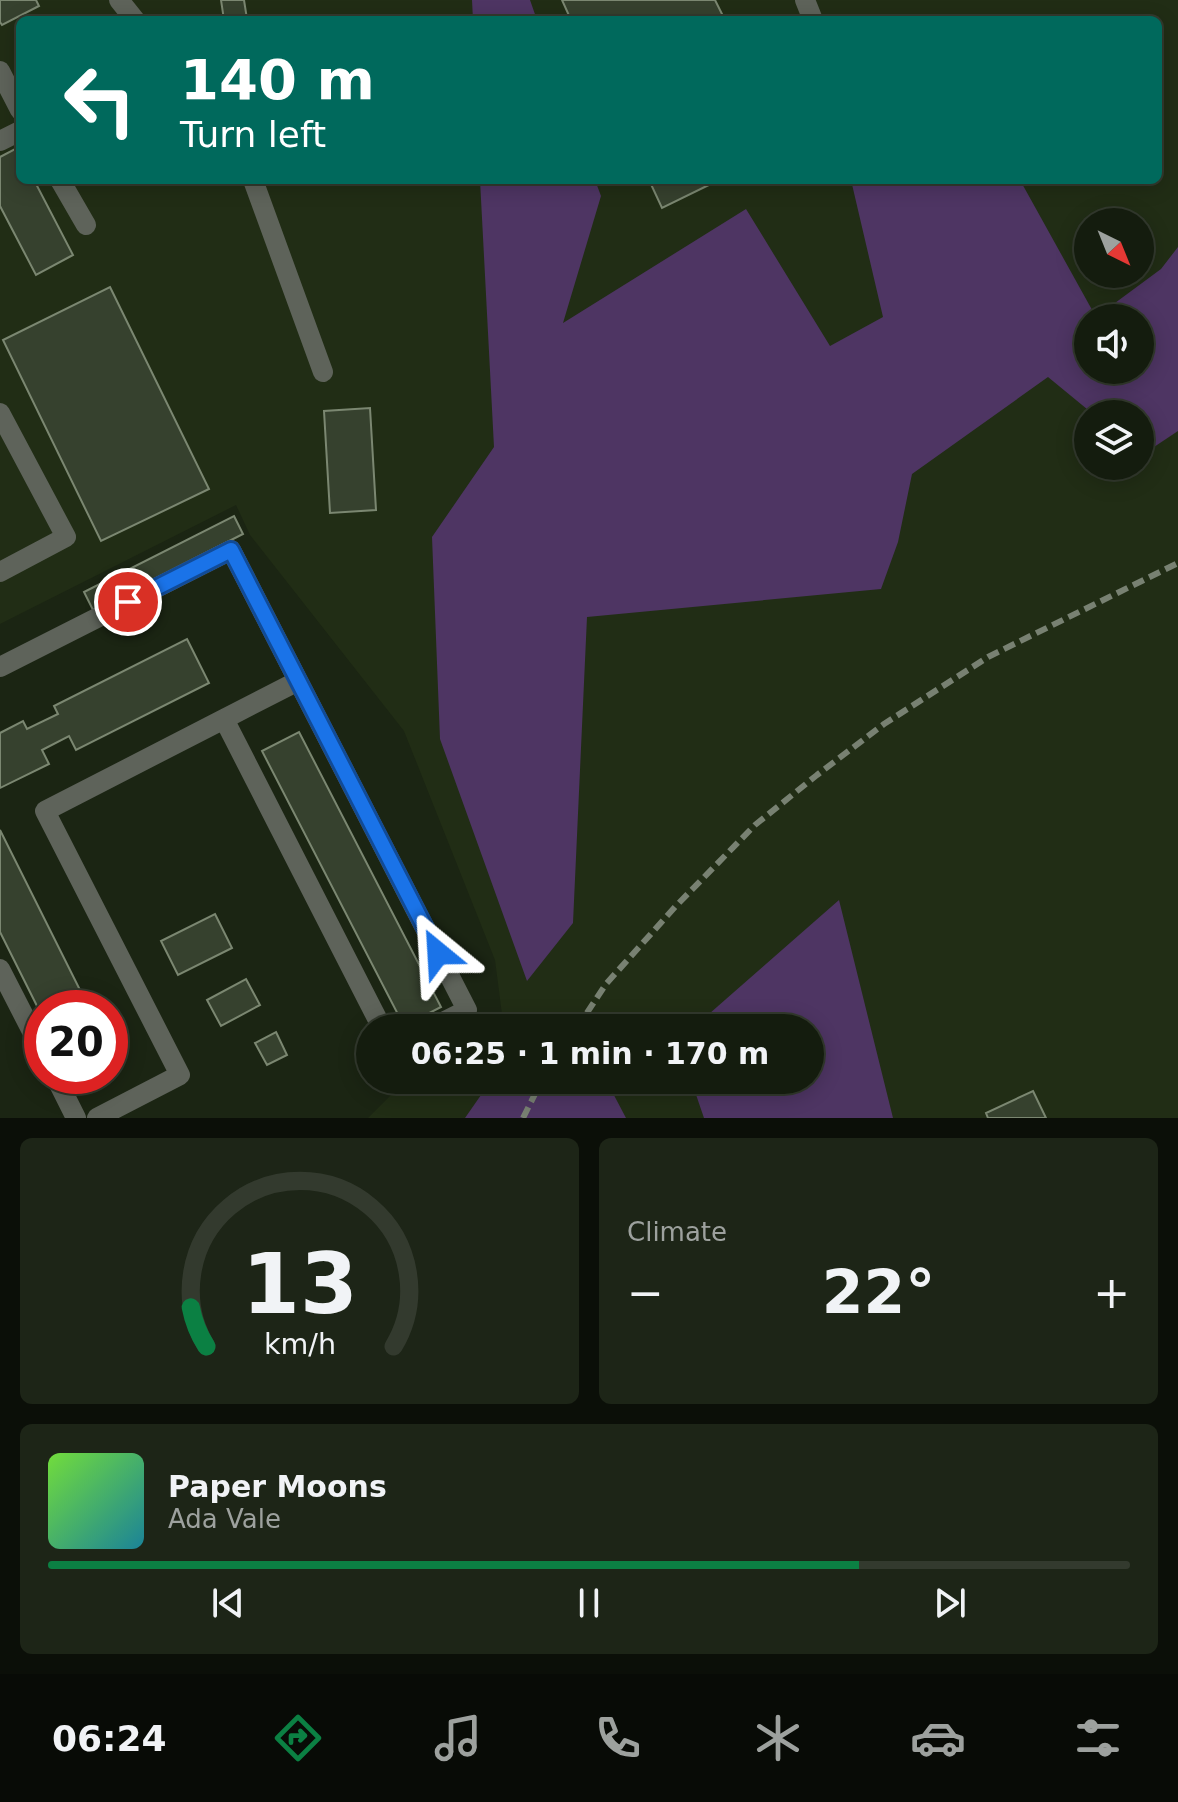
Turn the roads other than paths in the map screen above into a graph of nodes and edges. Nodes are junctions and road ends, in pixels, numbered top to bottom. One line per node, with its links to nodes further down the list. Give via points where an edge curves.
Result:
1 (119, 0): 2 (lane)
2 (132, 16)
3 (0, 71): 4 (lane)
4 (16, 102)
5 (62, 184): 7 (lane)
6 (254, 184): 8 (lane)
7 (86, 225)
8 (323, 372)
9 (0, 413): 10 (lane, via 66,537)
10 (0, 572)
11 (0, 667): 12 (lane, via 231,550)
12 (298, 681): 13 (lane); 16 (lane, via 467,1010)
13 (224, 719): 15 (lane); 20 (lane, via 45,811 180,1075)
14 (0, 969): 17 (lane)
15 (375, 1014)
16 (459, 1014)
17 (24, 1016)
18 (64, 1094): 19 (lane)
19 (76, 1118)
20 (97, 1118)

